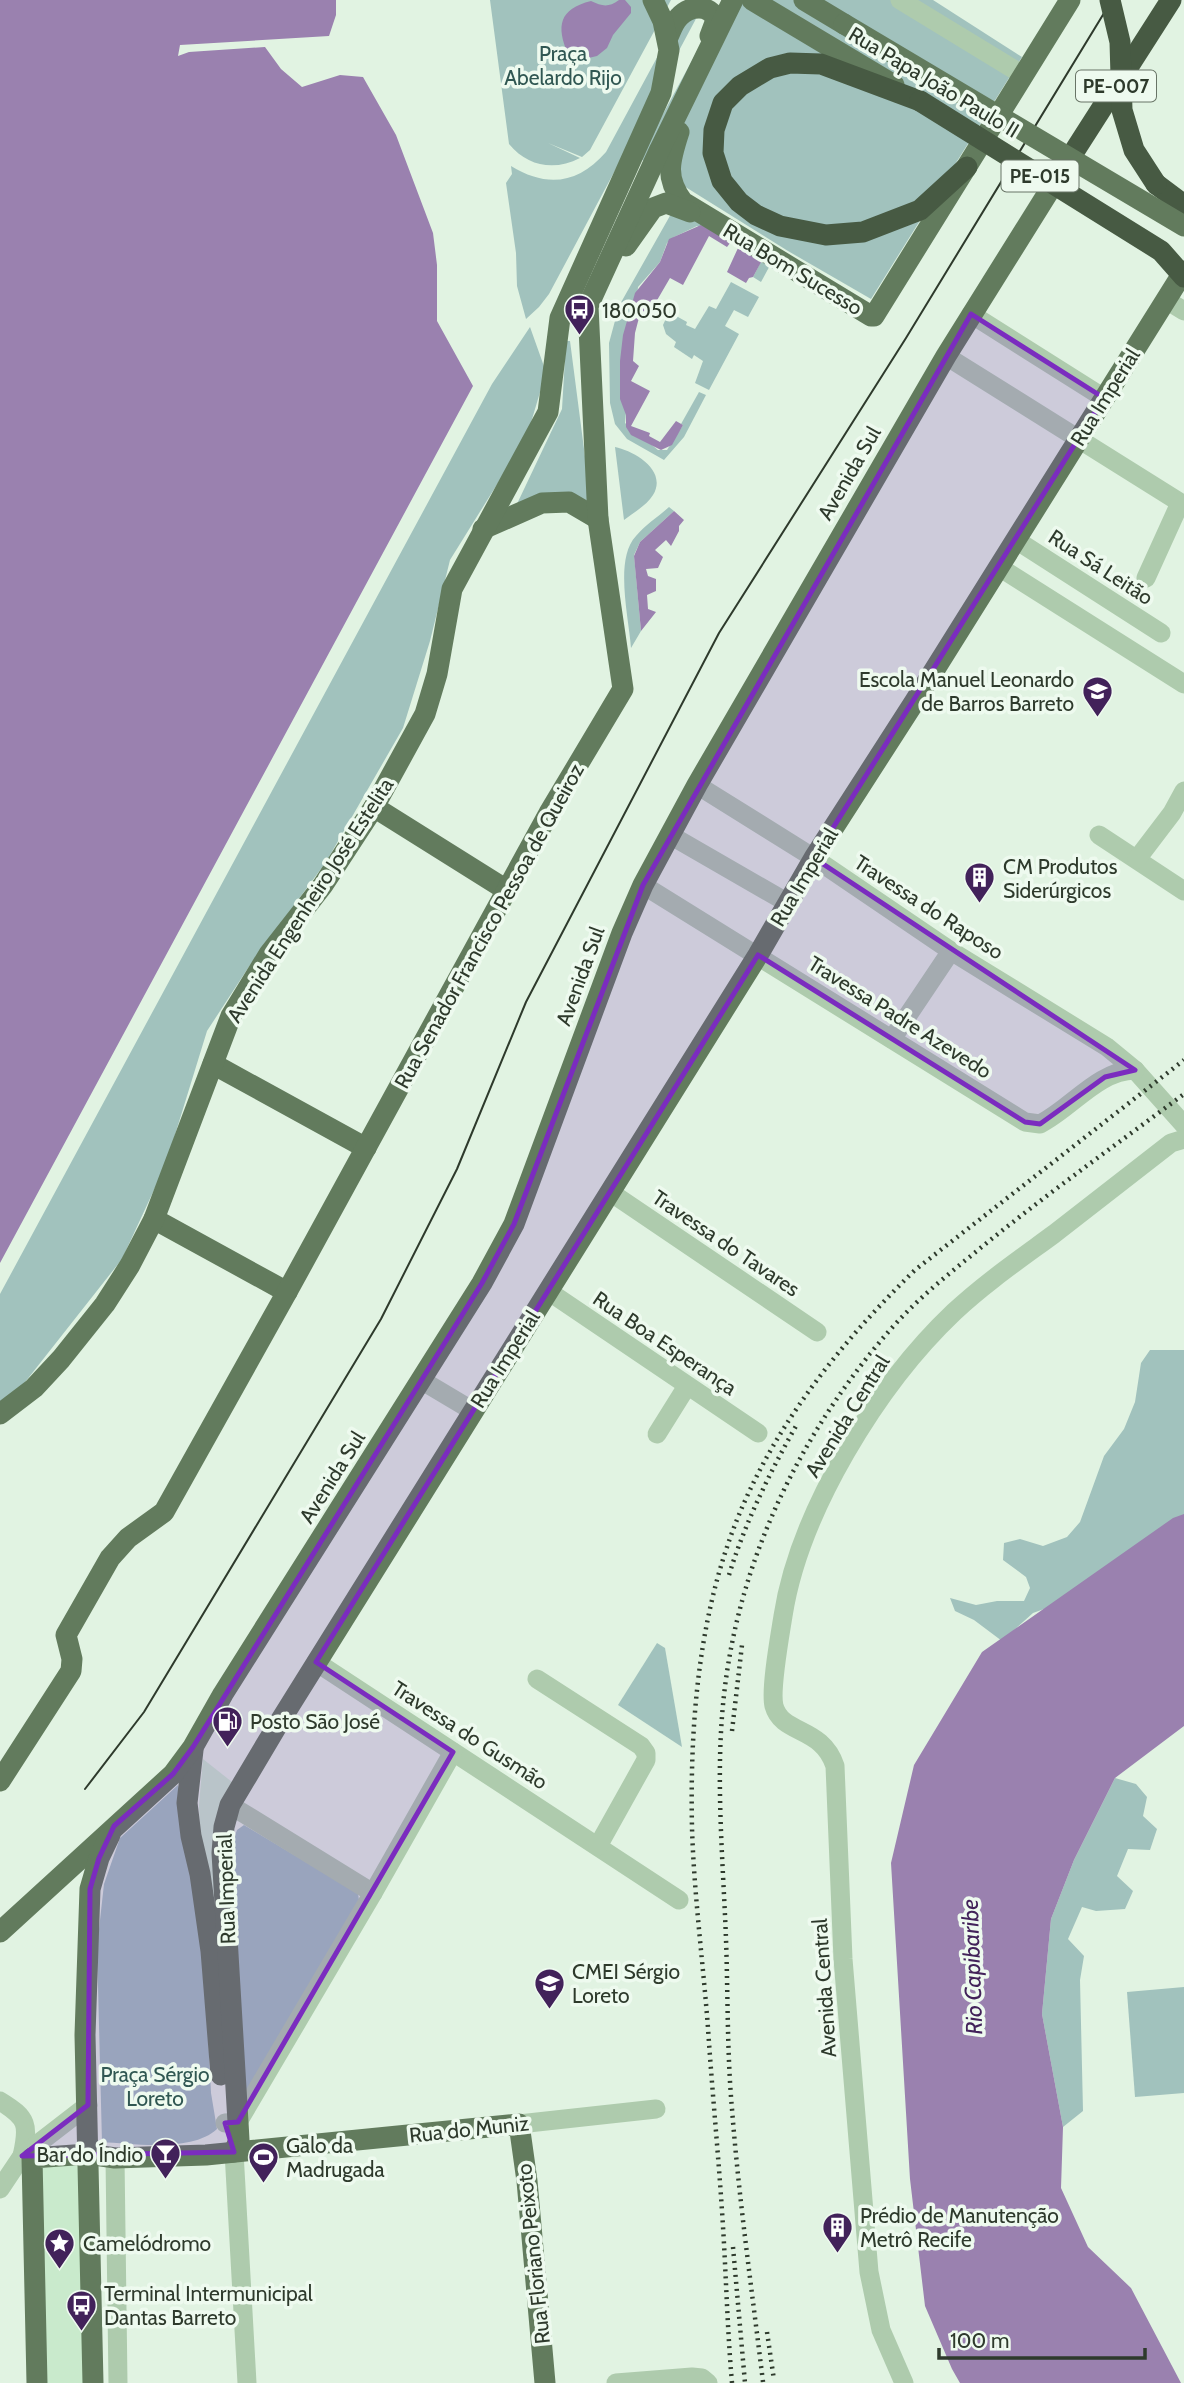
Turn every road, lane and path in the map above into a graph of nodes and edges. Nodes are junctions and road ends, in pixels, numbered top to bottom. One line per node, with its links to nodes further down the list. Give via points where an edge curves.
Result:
1 (653, 0): 10 (main road, Avenida Engenheiro José Estelita)
2 (733, 0): 11 (main road, Rua Senador Francisco Pessoa de Queiroz)
3 (752, 0): 13 (main road, Rua Papa João Paulo II)
4 (804, 0): 18 (main road, bridge)
5 (900, 0): 12 (street)
6 (1070, 0): 12 (main road)
7 (1110, 0): 16 (highway, bridge, via 1120,42 1122,110 1134,150 1156,184)
8 (1170, 0): 9 (street); 15 (highway, Avenida Sul / PE-007)
9 (1184, 9)
10 (668, 37): 11 (main road, via 683,13 710,10 716,20); 32 (main road, Avenida Engenheiro José Estelita, via 661,93 560,318 548,412)
11 (702, 64): 17 (main road, Rua Bom Sucesso, via 672,155 670,181 684,202); 20 (main road, Rua Senador Francisco Pessoa de Queiroz)
12 (1023, 75): 14 (main road)
13 (920, 101): 14 (highway, via 821,64 770,68 723,103 714,130 713,153 722,181 739,202 780,226 838,234 863,232 920,210); 19 (highway, Rua Papa João Paulo II / PE-015, bridge)
14 (967, 167): 17 (main road, Rua Bom Sucesso, via 877,314 871,316)
15 (1061, 172): 26 (main road, Avenida Sul / PE-007)
16 (1184, 205)
17 (715, 222): 20 (main road, Rua Bom Sucesso, via 666,202 653,208 623,249)
18 (1184, 226)
19 (1161, 251): 21 (highway, PE-015, bridge); 23 (highway, bridge)
20 (608, 261): 31 (main road, Rua Senador Francisco Pessoa de Queiroz, via 588,306)
21 (1184, 265)
22 (1184, 271): 24 (main road, Rua Imperial)
23 (1184, 277)
24 (1166, 300): 25 (street); 28 (main road, Rua Imperial)
25 (1184, 311)
26 (971, 314): 27 (main road, Avenida Sul / PE-007); 28 (street)
27 (946, 356): 29 (street); 38 (main road, Avenida Sul / PE-007)
28 (1104, 398): 29 (main road, Rua Imperial)
29 (1079, 439): 30 (street); 33 (main road, Rua Imperial)
30 (1182, 504): 35 (street)
31 (598, 519): 32 (main road, via 569,502 542,503); 47 (main road, Rua Senador Francisco Pessoa de Queiroz, via 623,689)
32 (483, 529): 40 (main road, Avenida Engenheiro José Estelita, via 452,589 425,714)
33 (1016, 540): 34 (main road, Rua Imperial); 36 (street, Rua Sá Leitão)
34 (999, 567): 37 (street); 44 (main road, Rua Imperial)
35 (1146, 578)
36 (1160, 633)
37 (1184, 684)
38 (697, 785): 42 (main road, Avenida Sul / PE-007); 44 (street, Travessa do Raposo)
39 (1184, 791): 41 (street)
40 (374, 807): 47 (main road); 53 (main road, Avenida Engenheiro José Estelita, via 323,885 269,954 231,1016)
41 (1178, 817): 45 (street)
42 (670, 835): 46 (main road, Avenida Sul / PE-007); 49 (street)
43 (1099, 835): 45 (street)
44 (814, 858): 49 (main road, Rua Imperial); 50 (street, Travessa do Raposo)
45 (1137, 859): 48 (street)
46 (643, 885): 51 (street, Travessa Padre Azevedo); 63 (main road, Avenida Sul / PE-007, via 514,1224)
47 (508, 891): 57 (main road, Rua Senador Francisco Pessoa de Queiroz)
48 (1184, 891)
49 (788, 903): 51 (main road, Rua Imperial)
50 (951, 951): 52 (street); 54 (street, Travessa do Raposo, via 1092,1037)
51 (758, 955): 52 (street, Travessa Padre Azevedo); 58 (main road, Rua Imperial)
52 (892, 1039): 54 (street, Travessa Padre Azevedo, via 1034,1125 1105,1077)
53 (213, 1064): 57 (main road); 59 (main road, Avenida Engenheiro José Estelita)
54 (1135, 1070): 55 (street, Travessa do Raposo)
55 (1184, 1125)
56 (1184, 1139): 98 (street, Avenida Central, via 1171,1143 979,1291 919,1348 835,1471 803,1541 786,1597 773,1702 782,1720 825,1746 835,1766 843,1959 869,2272 881,2330)
57 (366, 1147): 61 (main road, Rua Senador Francisco Pessoa de Queiroz)
58 (610, 1192): 60 (main road, Rua Imperial); 62 (street, Travessa do Tavares)
59 (154, 1219): 61 (main road); 66 (main road, Avenida Engenheiro José Estelita, via 105,1304 43,1378)
60 (548, 1291): 64 (street, Rua Boa Esperança); 65 (main road, Rua Imperial)
61 (287, 1292): 73 (main road, Rua Senador Francisco Pessoa de Queiroz, via 164,1512 128,1538 88,1593 66,1635 71,1671)
62 (817, 1332)
63 (421, 1380): 65 (street); 71 (main road, Avenida Sul / PE-007)
64 (687, 1386): 67 (street, Rua Boa Esperança); 68 (street)
65 (473, 1411): 69 (main road, Rua Imperial)
66 (0, 1414)
67 (758, 1433)
68 (657, 1434)
69 (316, 1662): 72 (street, Travessa do Gusmão); 74 (main road, Rua Imperial)
70 (537, 1679): 76 (street, via 646,1753)
71 (193, 1747): 75 (main road, Avenida Sul / PE-007, via 173,1774); 83 (main road, Rua Imperial, via 187,1803)
72 (453, 1752): 76 (street, Travessa do Gusmão); 77 (street)
73 (0, 1781)
74 (230, 1805): 77 (street); 83 (main road, Rua Imperial, via 222,1853)
75 (114, 1826): 79 (main road, Avenida Sul / PE-007); 81 (main road, via 90,1889)
76 (598, 1846): 78 (street, Travessa do Gusmão)
77 (373, 1893): 83 (street)
78 (679, 1900)
79 (0, 1933)
80 (0, 2101): 88 (street, via 23,2120)
81 (88, 2105): 87 (main road); 88 (street)
82 (656, 2109): 84 (street, Rua do Muniz)
83 (234, 2124): 85 (main road); 86 (main road, Rua Imperial, via 227,2140)
84 (519, 2124): 85 (main road, Rua do Muniz); 96 (main road, Rua Floriano Peixoto)
85 (270, 2149): 86 (main road, Rua do Muniz)
86 (234, 2152): 89 (main road, Rua do Muniz); 95 (street)
87 (88, 2154): 88 (main road); 89 (main road); 93 (main road)
88 (27, 2157): 90 (street); 92 (main road)
89 (115, 2158): 94 (street)
90 (0, 2189)
91 (700, 2380): 97 (street)
92 (37, 2383)
93 (93, 2383)
94 (118, 2383)
95 (247, 2383)
96 (545, 2383)
97 (616, 2383)
98 (904, 2383)

